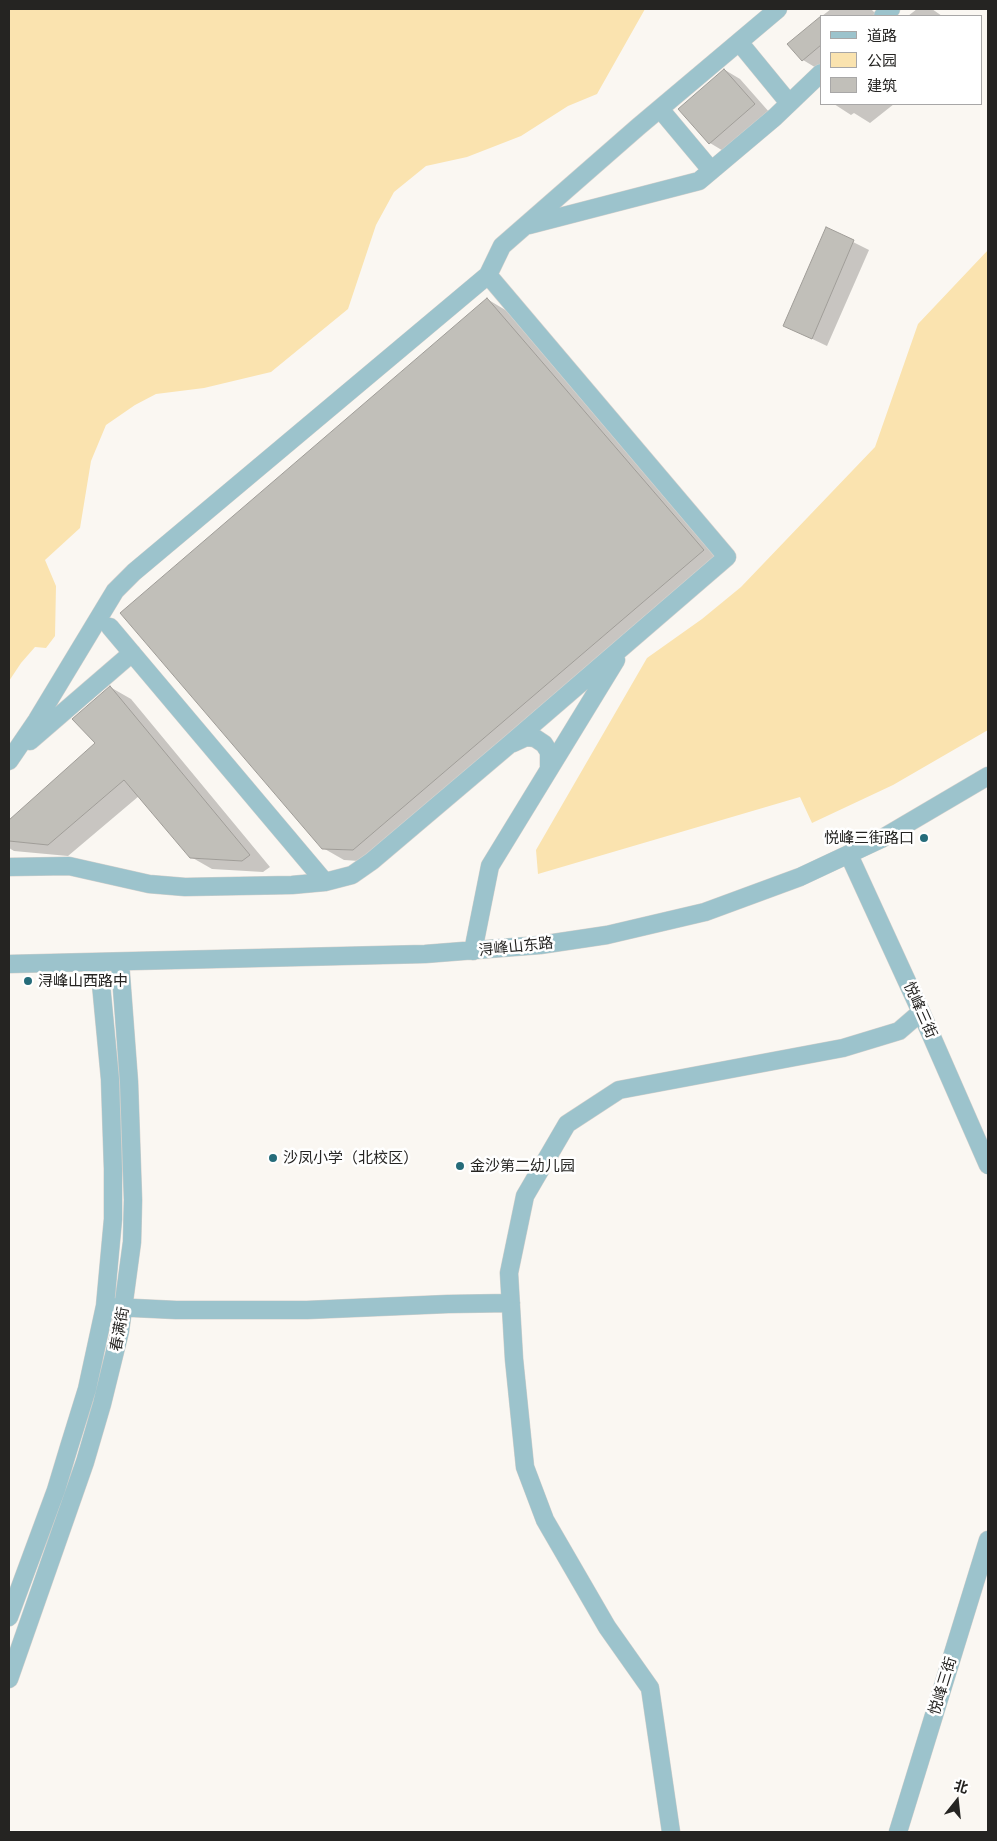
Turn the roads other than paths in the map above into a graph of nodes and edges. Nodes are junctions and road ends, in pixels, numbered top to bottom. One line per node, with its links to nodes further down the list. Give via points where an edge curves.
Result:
1 (778, 9): 2 (street)
2 (739, 42): 4 (street); 5 (street)
3 (820, 74): 4 (street)
4 (789, 103): 6 (street)
5 (660, 109): 6 (street); 7 (street)
6 (712, 170): 7 (street, via 699,181)
7 (526, 226): 8 (street, via 502,246)
8 (488, 275): 10 (street, via 727,557); 13 (street, via 115,591)
9 (110, 627): 11 (street)
10 (625, 645): 12 (street); 14 (street)
11 (132, 653): 13 (street); 18 (street)
12 (510, 744): 14 (street, via 526,737 540,741 549,752); 18 (street, via 372,861 352,875)
13 (12, 758)
14 (549, 768): 19 (street, via 490,866)
15 (988, 776): 16 (street, 浔峰山东路)
16 (849, 855): 19 (street, 浔峰山东路, via 758,893 670,921 579,940); 23 (street, 悦峰三街)
17 (9, 867): 18 (street, via 69,866 149,884 185,887)
18 (325, 882)
19 (473, 951): 20 (street, 浔峰山东路)
20 (120, 962): 21 (street, 浔峰山东路); 27 (street, 春满街, via 133,1170 132,1242)
21 (99, 963): 22 (street, 浔峰山东路); 26 (street, 春满街, via 110,1079 113,1160 113,1219)
22 (9, 964)
23 (922, 1012): 24 (street, 悦峰三街); 25 (street, via 899,1031 843,1048 619,1090 567,1124 525,1196 510,1273)
24 (988, 1165)
25 (511, 1303): 27 (street, via 307,1310); 31 (street, via 525,1467 545,1520 607,1627 650,1688)
26 (105, 1306): 27 (street); 29 (street, 春满街, via 87,1389 56,1490)
27 (124, 1309): 30 (street, 春满街, via 98,1419)
28 (988, 1540): 32 (street, 悦峰三街)
29 (9, 1617)
30 (9, 1679)
31 (670, 1832)
32 (898, 1832)

